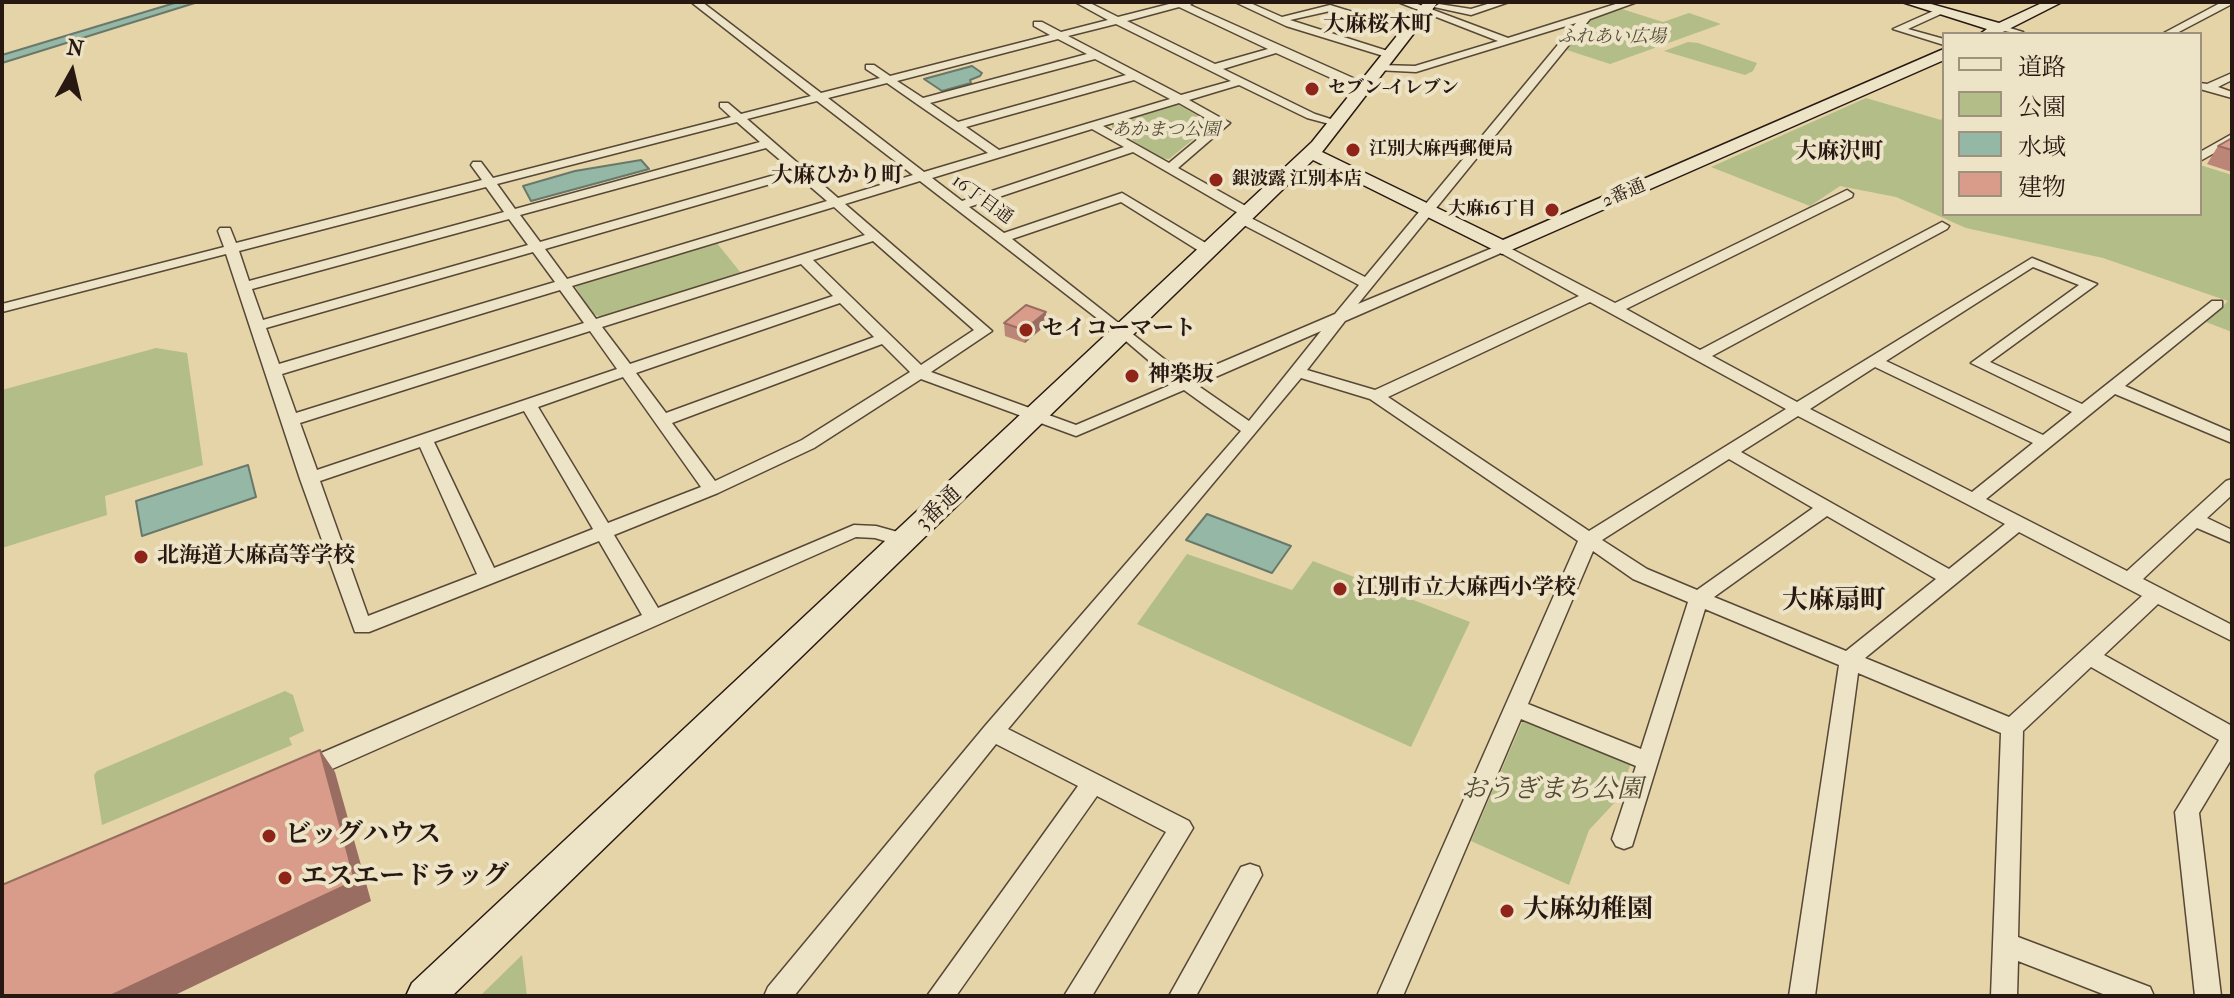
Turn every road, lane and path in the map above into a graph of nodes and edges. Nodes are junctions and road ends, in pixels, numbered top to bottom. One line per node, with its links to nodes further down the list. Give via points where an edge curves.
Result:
1 (696, 2): 36 (street, 16丁目通)
2 (1080, 2): 14 (street)
3 (1240, 2): 15 (street)
4 (1403, 2): 11 (street)
5 (1504, 2): 11 (street, via 1471,12)
6 (1632, 2): 13 (street)
7 (1909, 2): 12 (main road)
8 (2055, 2): 18 (main road)
9 (2229, 2): 19 (street)
10 (1184, 3): 14 (street); 23 (street)
11 (1428, 6): 17 (main road, 3番通); 21 (street)
12 (1940, 11): 18 (main road); 22 (street, via 1898,29)
13 (1587, 17): 21 (street); 58 (street)
14 (1115, 19): 20 (street); 28 (street)
15 (1280, 20): 17 (street, via 1330,8); 26 (street)
16 (1038, 24): 20 (street)
17 (1409, 31): 26 (main road, 3番通)
18 (1994, 31)
19 (2171, 32)
20 (1058, 35): 24 (street); 31 (street)
21 (1505, 40): 26 (street, via 1416,69)
22 (1942, 41)
23 (1277, 49): 28 (street); 33 (street)
24 (1096, 55): 29 (street); 38 (street)
25 (1942, 55): 67 (main road, 2番通)
26 (1385, 61): 33 (main road, 3番通)
27 (870, 67): 31 (street)
28 (1214, 68): 32 (street)
29 (1135, 76): 37 (street); 43 (street)
30 (2232, 76): 34 (street)
31 (887, 79): 36 (street); 38 (street)
32 (1241, 81): 37 (street); 41 (street, via 1311,116)
33 (1365, 86): 41 (main road, 3番通)
34 (2204, 87): 35 (street)
35 (2232, 95)
36 (817, 97): 40 (street); 53 (street, 16丁目通)
37 (1181, 98): 42 (street); 51 (street, via 1224,123)
38 (921, 102): 43 (street)
39 (724, 105): 40 (street)
40 (737, 117): 45 (street); 54 (street)
41 (1337, 123): 48 (main road, 3番通)
42 (1093, 125): 46 (street); 47 (street)
43 (957, 126): 47 (street)
44 (2232, 138): 49 (street)
45 (767, 144): 52 (street); 59 (street)
46 (1134, 148): 51 (street); 57 (street)
47 (996, 153): 53 (street)
48 (1308, 153): 58 (main road); 60 (main road, 3番通)
49 (2202, 156)
50 (477, 165): 54 (street)
51 (1170, 168): 60 (street)
52 (799, 172): 56 (street); 66 (street)
53 (919, 177): 56 (street); 57 (street, 16丁目通)
54 (489, 182): 59 (street); 65 (street)
55 (1847, 194): 77 (street)
56 (834, 203): 63 (street); 71 (street)
57 (958, 206): 64 (street, 16丁目通)
58 (1427, 208): 67 (main road); 70 (street)
59 (512, 214): 66 (street); 72 (street)
60 (1244, 215): 68 (main road, 3番通); 70 (street)
61 (1942, 226): 83 (street)
62 (225, 231): 65 (street)
63 (875, 236): 69 (street); 88 (street, via 984,331)
64 (1002, 238): 68 (street, via 1122,197); 81 (street, 16丁目通)
65 (233, 248): 72 (street); 76 (street)
66 (536, 248): 71 (street); 80 (street)
67 (1502, 248): 73 (street); 78 (street)
68 (1209, 251): 81 (main road, 3番通)
69 (804, 259): 74 (street); 79 (street)
70 (1368, 284): 78 (street)
71 (563, 285): 79 (street); 85 (street)
72 (244, 287): 80 (street)
73 (1590, 296): 77 (street); 91 (street)
74 (843, 297): 82 (street); 86 (street)
75 (2217, 304): 90 (street)
76 (2, 308)
77 (1615, 309): 83 (street)
78 (1344, 317): 87 (street); 89 (street)
79 (592, 325): 86 (street); 96 (street)
80 (258, 326): 85 (street)
81 (1125, 333): 89 (street, 16丁目通); 95 (main road, 3番通)
82 (885, 338): 88 (street); 97 (street)
83 (1700, 356): 93 (street)
84 (1874, 361): 93 (street); 94 (street, via 2032,262 2090,284 1979,363); 101 (street)
85 (274, 371): 96 (street)
86 (626, 372): 92 (street); 97 (street)
87 (1298, 372): 91 (street); 98 (street)
88 (920, 373): 95 (street); 105 (street, via 808,444)
89 (1187, 385): 95 (street, via 1076,431); 98 (street, 16丁目通)
90 (2113, 387): 94 (street); 99 (street)
91 (1376, 396): 112 (street)
92 (529, 405): 100 (street); 110 (street)
93 (1798, 409): 102 (street); 106 (street)
94 (2083, 411): 101 (street)
95 (1037, 417): 113 (main road, 3番通)
96 (291, 420): 103 (street)
97 (661, 421): 105 (street)
98 (1251, 430): 125 (street)
99 (2232, 438)
100 (425, 440): 103 (street); 114 (street)
101 (2045, 442): 106 (street)
102 (1729, 452): 107 (street); 112 (street)
103 (309, 479): 114 (street, via 362,627)
104 (2232, 485): 108 (street)
105 (712, 489): 110 (street)
106 (1973, 500): 109 (street)
107 (1827, 507): 115 (street); 118 (street)
108 (2195, 520): 111 (street); 116 (street)
109 (2018, 523): 115 (street); 116 (street)
110 (603, 533): 114 (street); 119 (street)
111 (2232, 537)
112 (1588, 540): 118 (street, via 1640,574); 123 (street)
113 (905, 541): 119 (street, via 854,531); 133 (main road, 3番通)
114 (489, 578)
115 (1950, 578): 122 (street)
116 (2129, 581): 117 (street)
117 (2155, 595): 120 (street); 121 (street)
118 (1699, 598): 122 (street); 127 (street)
119 (654, 618): 128 (street)
120 (2232, 634)
121 (2089, 656): 124 (street); 126 (street)
122 (1850, 659): 124 (street); 139 (street)
123 (1515, 708): 127 (street); 138 (street)
124 (2012, 728): 132 (street)
125 (993, 732): 129 (street); 134 (street)
126 (2232, 738): 142 (street, via 2187,812)
127 (1648, 761): 130 (street)
128 (291, 776)
129 (1094, 782): 135 (street); 136 (street, via 1181,828)
130 (1624, 839)
131 (1250, 875): 137 (street)
132 (2006, 944): 140 (street); 141 (street)
133 (425, 996)
134 (777, 996)
135 (940, 996)
136 (1077, 996)
137 (1182, 996)
138 (1390, 996)
139 (1802, 996)
140 (2004, 996)
141 (2141, 996)
142 (2208, 996)

